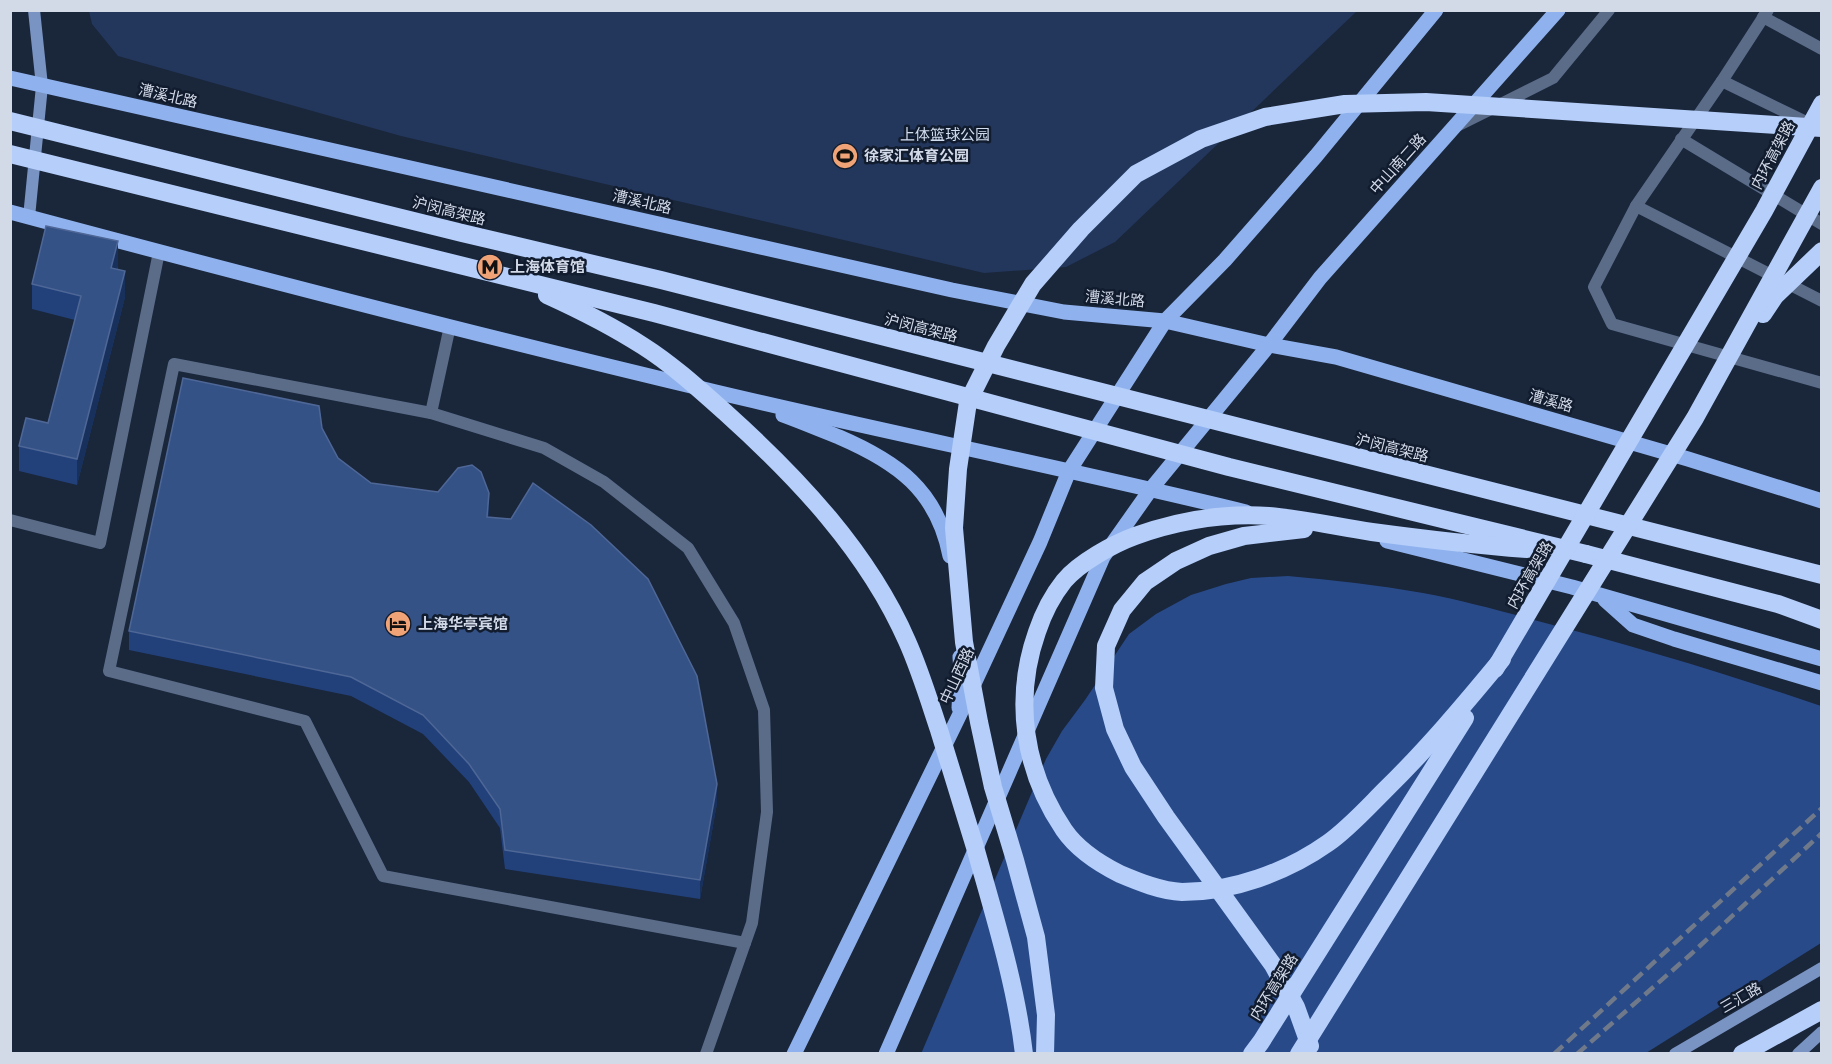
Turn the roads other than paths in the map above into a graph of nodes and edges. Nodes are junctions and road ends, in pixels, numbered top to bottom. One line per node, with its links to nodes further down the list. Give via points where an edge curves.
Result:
1 (34, 10): 9 (street)
2 (1436, 10): 25 (main road, via 1316,156)
3 (1558, 10): 12 (main road, 中山南二路)
4 (1609, 10): 12 (lane, via 1553,78)
5 (1765, 14): 6 (lane); 8 (lane)
6 (1821, 49)
7 (10, 78): 9 (main road, 漕溪北路)
8 (1722, 81): 13 (lane); 14 (lane)
9 (42, 86): 19 (street); 25 (main road, 漕溪北路, via 952,290 1064,312)
10 (1821, 104): 43 (highway, 内环高架路, bridge, via 1764,211)
11 (10, 121): 38 (highway, 沪闵高架路, bridge, via 661,280)
12 (1455, 127): 27 (main road, 中山南二路, via 1320,278)
13 (1821, 128): 55 (highway, bridge, via 1426,102 1345,104 1265,117 1201,139 1136,174 1033,284 968,402 954,528 964,642 979,722 993,788 1036,937 1046,1015)
14 (1681, 139): 17 (lane); 20 (lane)
15 (10, 154): 23 (highway, bridge)
16 (1821, 188): 28 (highway, bridge)
17 (1636, 206): 24 (lane); 29 (lane, via 1594,287 1612,324)
18 (10, 212): 19 (main road)
19 (29, 217): 22 (main road)
20 (1821, 224)
21 (1821, 251): 28 (highway, bridge, via 1775,296)
22 (159, 252): 26 (main road); 35 (lane, via 100,543)
23 (501, 275): 37 (highway, bridge, via 1229,467); 54 (highway, bridge, via 586,312 644,346 691,381 800,484 877,584 907,641 961,800 1020,1020)
24 (1821, 301)
25 (1165, 321): 27 (main road, 漕溪北路); 32 (main road, 中山西路)
26 (450, 326): 30 (main road); 31 (lane)
27 (1269, 345): 33 (main road); 34 (main road, 漕溪路, via 1336,357)
28 (1718, 376): 57 (highway, bridge, via 1546,660)
29 (1821, 383)
30 (718, 393): 32 (main road); 46 (main road, via 865,448 907,475 923,492 946,539 955,583 961,672)
31 (430, 413): 47 (lane, via 544,448 604,482 688,548 734,623 764,710 767,812 752,923); 47 (lane, via 174,364 109,671 305,721 383,876)
32 (1069, 471): 33 (main road); 46 (main road, 中山西路)
33 (1151, 489): 39 (main road, via 1411,546); 53 (main road, via 1104,557)
34 (1821, 501)
35 (10, 520)
36 (1358, 530): 37 (highway, bridge); 43 (highway, bridge, via 1267,516 1217,517 1173,524 1132,537 1091,558 1065,579 1044,612 1030,652 1023,696 1026,738 1040,787 1066,833 1099,864 1142,884 1179,892 1230,888 1279,870 1328,843 1368,807 1423,752); 58 (highway, bridge, via 1305,528 1244,536 1176,561 1145,582 1122,610 1106,646 1104,688 1133,767 1273,965 1296,1007)
37 (1586, 554): 40 (highway)
38 (1821, 573)
39 (1601, 596): 44 (main road); 45 (main road, via 1633,625)
40 (1778, 604): 41 (highway); 42 (highway)
41 (1821, 615)
42 (1821, 620)
43 (1502, 659): 56 (highway, 内环高架路, bridge)
44 (1821, 659)
45 (1821, 683)
46 (959, 716): 52 (main road, 中山西路)
47 (745, 944): 51 (lane)
48 (1821, 968): 59 (street, 三汇路)
49 (1821, 1010): 60 (highway)
50 (1821, 1032): 61 (street)
51 (706, 1053)
52 (794, 1053)
53 (885, 1053)
54 (1024, 1053)
55 (1045, 1053)
56 (1252, 1053)
57 (1299, 1053)
58 (1312, 1053)
59 (1675, 1053)
60 (1742, 1053)
61 (1798, 1053)

